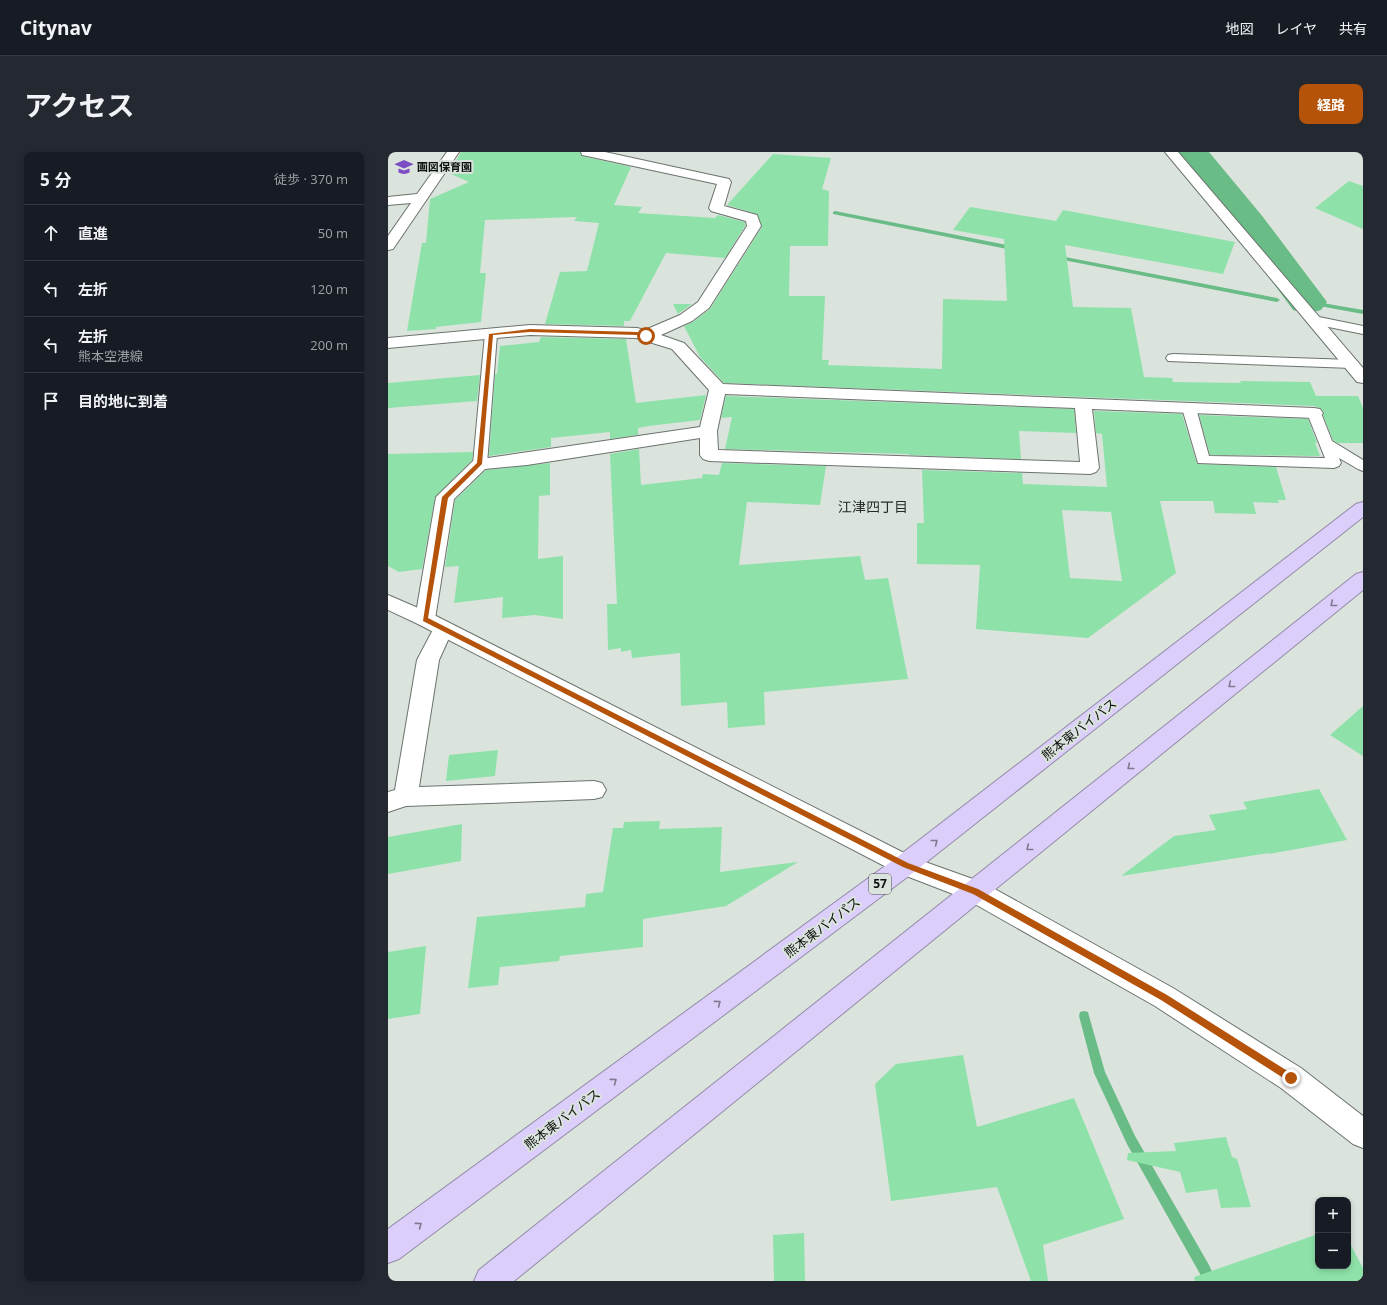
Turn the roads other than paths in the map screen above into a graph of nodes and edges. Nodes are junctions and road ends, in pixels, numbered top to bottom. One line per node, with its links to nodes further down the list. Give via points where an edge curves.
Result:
1 (453, 152): 4 (street)
2 (587, 152): 10 (street, via 724,182 716,208 752,218 754,226 704,305 686,318)
3 (1171, 152): 7 (street)
4 (421, 198): 5 (street); 6 (street)
5 (388, 201)
6 (388, 246)
7 (1314, 320): 8 (lane); 13 (street)
8 (1363, 330)
9 (491, 334): 10 (street, via 530,330 637,333); 11 (street); 21 (lane)
10 (646, 336): 15 (street, via 678,346)
11 (388, 343)
12 (1172, 358): 13 (lane)
13 (1352, 364): 14 (street)
14 (1363, 378)
15 (718, 389): 16 (street); 19 (street)
16 (1083, 404): 17 (street); 19 (street, via 1090,468 709,455)
17 (1189, 408): 18 (street); 20 (lane, via 1203,460 1334,463)
18 (1314, 414): 20 (lane)
19 (708, 431): 21 (street)
20 (1327, 444): 22 (lane)
21 (480, 464): 26 (street, via 445,497)
22 (1363, 466)
23 (1363, 508): 29 (highway, 熊本東バイパス / 57, one-way to 23)
24 (1363, 579): 30 (highway, one-way to 30)
25 (388, 602): 26 (street)
26 (434, 624): 28 (street); 29 (street)
27 (594, 790): 28 (street)
28 (397, 799)
29 (905, 865): 30 (street); 32 (highway, 熊本東バイパス / 57, one-way to 29)
30 (975, 892): 31 (street, via 1164,997 1291,1078); 33 (highway)
31 (1363, 1134)
32 (388, 1248)
33 (490, 1281)

